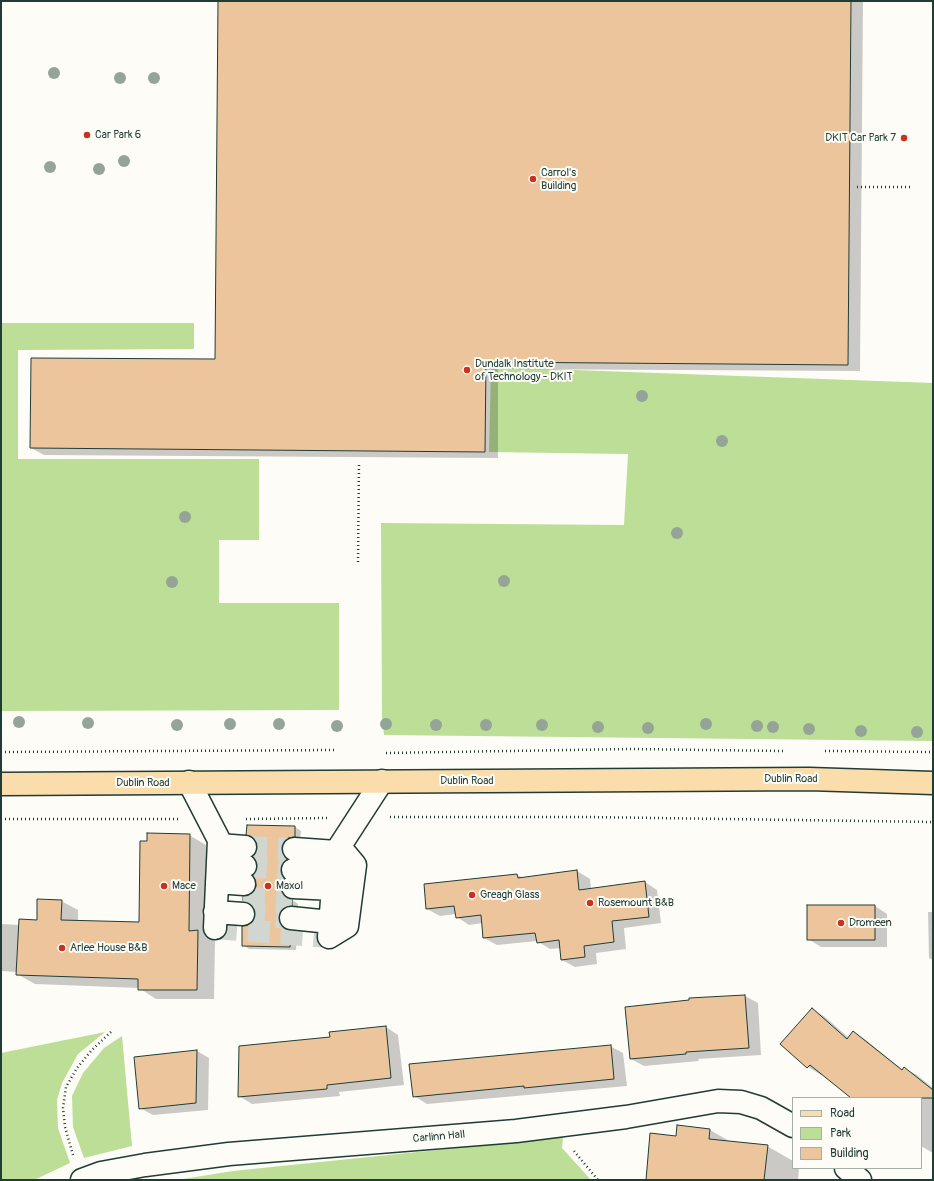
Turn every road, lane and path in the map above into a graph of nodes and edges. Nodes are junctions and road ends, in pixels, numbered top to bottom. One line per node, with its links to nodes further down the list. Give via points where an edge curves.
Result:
1 (858, 187): 2 (path)
2 (913, 187)
3 (359, 462): 4 (path)
4 (358, 562)
5 (334, 750): 8 (path)
6 (790, 751): 10 (path, via 631,749)
7 (822, 751): 9 (path)
8 (1, 752)
9 (933, 752)
10 (386, 753)
11 (382, 781): 12 (main road, Dublin Road); 13 (main road, Dublin Road, via 809,779); 15 (street)
12 (189, 782): 14 (main road, Dublin Road); 17 (street)
13 (933, 783)
14 (1, 784)
15 (359, 817): 17 (path); 18 (path); 19 (street)
16 (1, 819): 17 (path)
17 (208, 819): 22 (street, via 219,840)
18 (933, 822)
19 (334, 881): 21 (street); 21 (street); 21 (street)
20 (244, 882): 22 (street); 22 (street); 22 (street)
21 (293, 885)
22 (216, 888)
23 (113, 1030): 26 (path, via 91,1051 66,1087 63,1108 65,1127)
24 (792, 1125): 27 (street, Carlinn Hall, via 762,1108 741,1102 718,1101 626,1117 516,1131 229,1154 138,1166)
25 (570, 1146): 28 (path)
26 (74, 1157)
27 (82, 1180)
28 (598, 1180)

